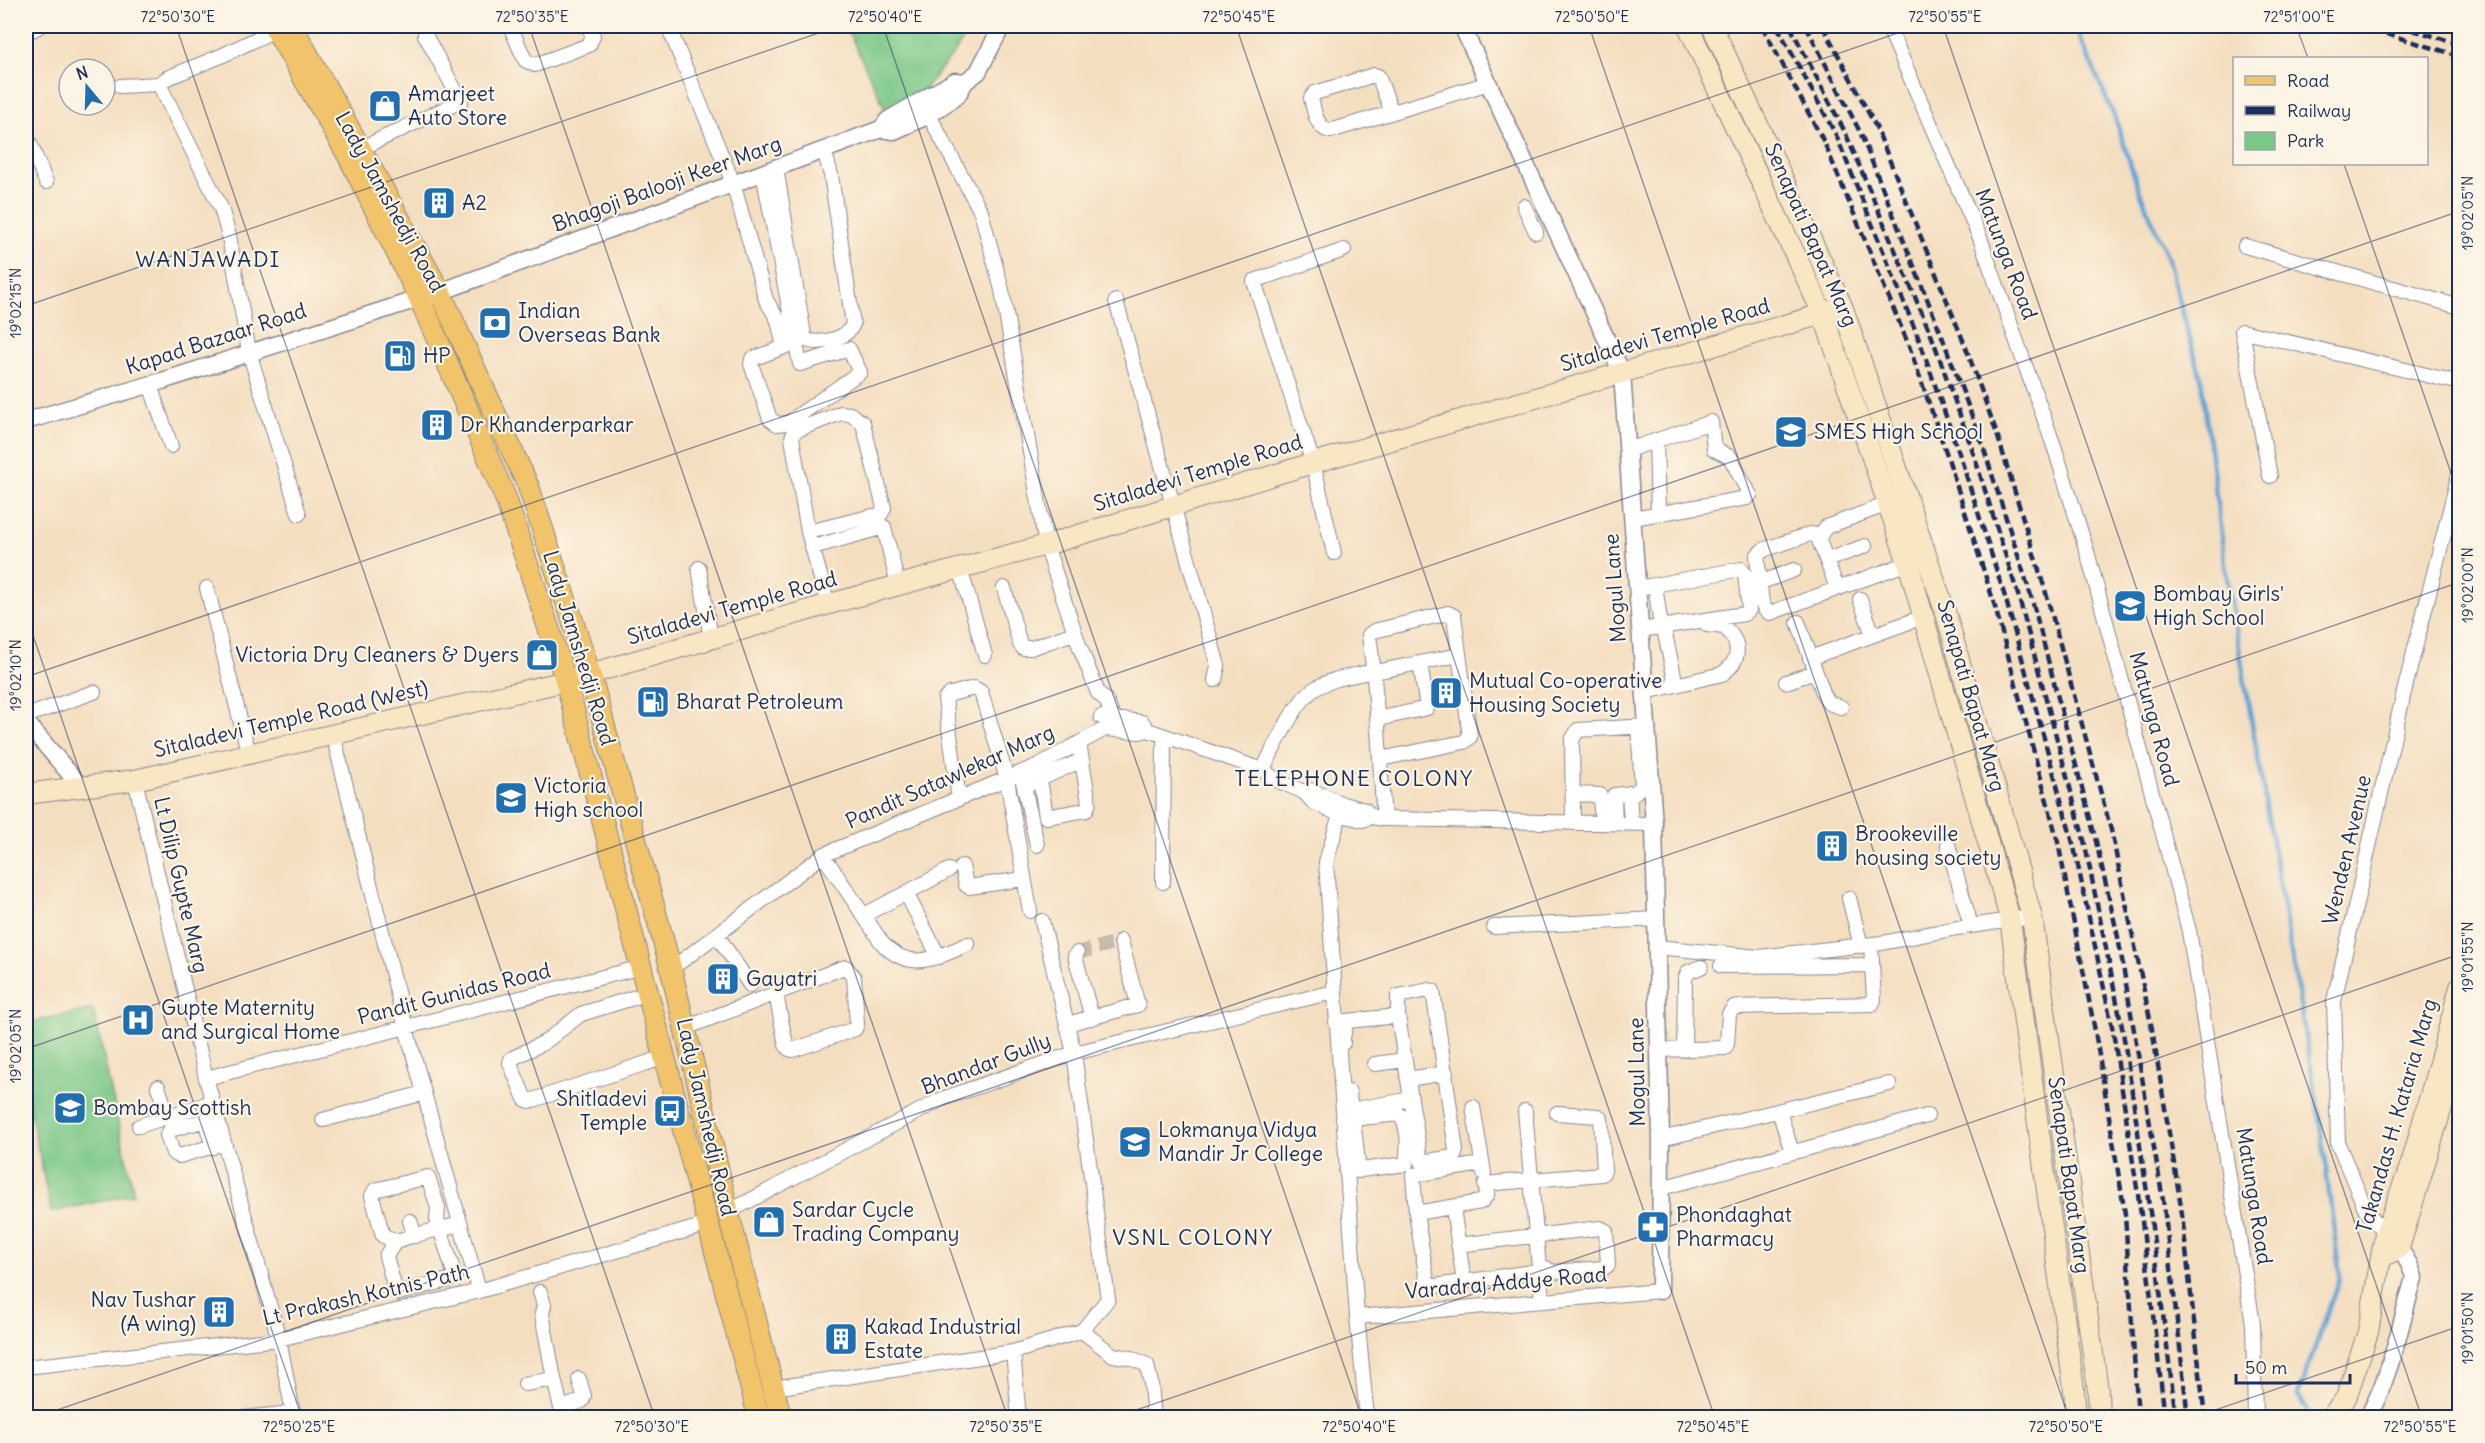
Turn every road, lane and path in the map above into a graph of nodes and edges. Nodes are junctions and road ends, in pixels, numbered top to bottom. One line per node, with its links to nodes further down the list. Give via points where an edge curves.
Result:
1 (40, 26): 11 (street)
2 (510, 26): 3 (street, via 525,60 535,65 589,45 593,36)
3 (588, 26)
4 (669, 26): 23 (street)
5 (1002, 26): 16 (street, Bhagoji Balooji Keer Marg, via 978,72 965,82 957,96)
6 (1462, 26): 13 (street, Mogul Lane)
7 (1688, 26): 25 (main road, Senapati Bapat Marg)
8 (1712, 26): 24 (main road, Senapati Bapat Marg)
9 (1888, 26): 237 (street, Matunga Road, via 1980,238 2055,449 2088,555 2189,931 2253,1324)
10 (281, 27): 14 (street); 19 (main road, Lady Jamshedji Road); 32 (main road, Lady Jamshedji Road)
11 (26, 33)
12 (425, 35): 19 (street, via 461,100)
13 (1489, 83): 17 (street); 41 (street, Mogul Lane)
14 (159, 84): 15 (street); 40 (street, via 221,208)
15 (120, 86)
16 (925, 109): 20 (street, Bhagoji Balooji Keer Marg, via 894,131 881,129); 58 (street, via 981,212 999,279)
17 (1392, 112): 17 (street, via 1323,130 1311,98 1315,93 1374,75 1382,82)
18 (26, 134): 22 (street)
19 (362, 148): 30 (main road, Lady Jamshedji Road)
20 (824, 150): 21 (street, Bhagoji Balooji Keer Marg); 21 (street, via 853,324 843,337 806,340)
21 (769, 170): 23 (street, Bhagoji Balooji Keer Marg); 38 (street)
22 (46, 182)
23 (733, 183): 30 (street, Bhagoji Balooji Keer Marg); 38 (street, via 766,300)
24 (1791, 196): 25 (main road); 36 (main road, Senapati Bapat Marg)
25 (1772, 205): 37 (main road, Senapati Bapat Marg)
26 (1524, 206): 27 (street)
27 (1536, 232)
28 (2245, 246): 35 (street)
29 (1344, 250): 31 (street, via 1254,281)
30 (440, 292): 32 (street, Bhagoji Balooji Keer Marg); 90 (main road, Lady Jamshedji Road, via 529,489)
31 (1258, 296): 34 (street); 48 (street, via 1268,342)
32 (418, 297): 40 (street, Kapad Bazaar Road); 92 (main road, Lady Jamshedji Road, via 506,499)
33 (1116, 301): 52 (street)
34 (1245, 301)
35 (2460, 307)
36 (1844, 308): 37 (main road, Sitaladevi Temple Road); 63 (main road, Senapati Bapat Marg)
37 (1823, 314): 41 (main road, Sitaladevi Temple Road); 51 (main road, Senapati Bapat Marg)
38 (784, 318): 39 (street)
39 (790, 345): 39 (street, via 752,359 751,364 770,419 777,424 788,423 860,372 849,349 800,364)
40 (249, 352): 43 (street, Kapad Bazaar Road); 54 (street)
41 (1622, 373): 47 (street, Mogul Lane); 48 (main road, Sitaladevi Temple Road)
42 (2460, 383): 50 (street, via 2242,331)
43 (150, 385): 44 (street, Kapad Bazaar Road); 46 (street)
44 (26, 421)
45 (1656, 440): 47 (street); 53 (street); 53 (street, via 1712,422 1714,449 1730,457 1750,495)
46 (171, 446)
47 (1628, 450): 55 (street, Mogul Lane)
48 (1313, 463): 52 (main road, Sitaladevi Temple Road); 61 (street)
49 (2460, 470): 210 (street, Wenden Avenue, via 2404,692 2334,1001 2338,1144 2366,1210)
50 (2270, 476)
51 (1888, 504): 57 (street, via 1826,527); 63 (main road, Senapati Bapat Marg)
52 (1171, 505): 58 (main road, Sitaladevi Temple Road); 91 (street, via 1218,666)
53 (1658, 513): 55 (street)
54 (299, 514)
55 (1633, 518): 69 (street, Mogul Lane)
56 (808, 532): 56 (street, via 794,431 841,413 850,414 862,423 884,508 881,514); 60 (street)
57 (1819, 537): 62 (street); 67 (street, via 1810,534 1760,552)
58 (1046, 545): 65 (main road, Sitaladevi Temple Road); 78 (street)
59 (1865, 546): 62 (street)
60 (813, 547): 68 (street, via 884,527); 74 (street)
61 (1334, 553)
62 (1827, 560): 72 (street)
63 (1917, 560): 72 (street); 75 (main road, Senapati Bapat Marg); 85 (main road, Senapati Bapat Marg)
64 (699, 568): 81 (street)
65 (960, 568): 68 (main road, Sitaladevi Temple Road); 82 (street)
66 (1794, 570): 67 (street)
67 (1759, 583): 72 (street, via 1763,607 1770,613)
68 (898, 585): 74 (main road, Sitaladevi Temple Road)
69 (1646, 587): 77 (street); 77 (street, via 1741,569 1745,574 1748,612); 79 (street, Mogul Lane)
70 (207, 588): 107 (street)
71 (1004, 588): 78 (street, via 1023,648)
72 (1837, 588)
73 (1860, 599): 80 (street)
74 (828, 604): 81 (main road, Sitaladevi Temple Road)
75 (1923, 617): 80 (street); 87 (main road, Senapati Bapat Marg)
76 (1798, 622): 84 (street)
77 (1663, 630): 79 (street); 94 (street); 94 (street, via 1724,627 1736,640 1737,658 1728,670)
78 (1074, 633): 101 (street, via 1098,693 1096,706)
79 (1641, 635): 96 (street, Mogul Lane)
80 (1873, 635): 84 (street)
81 (711, 639): 90 (main road, Sitaladevi Temple Road)
82 (985, 655)
83 (1459, 655): 86 (street); 88 (street, via 1454,616 1448,613 1374,631 1369,635); 108 (street, via 1470,737 1464,742)
84 (1810, 658): 89 (street)
85 (1959, 658): 87 (main road); 116 (main road, Senapati Bapat Marg)
86 (1420, 663): 88 (street); 99 (street, via 1427,708)
87 (1937, 665): 120 (main road, Senapati Bapat Marg)
88 (1370, 672): 99 (street); 110 (street, via 1313,689 1278,739)
89 (1815, 672): 93 (street); 97 (street, via 1826,699)
90 (590, 674): 92 (main road, Sitaladevi Temple Road); 154 (main road, Lady Jamshedji Road)
91 (1215, 680)
92 (566, 681): 103 (main road, Sitaladevi Temple Road (West)); 152 (main road, Lady Jamshedji Road)
93 (1786, 682)
94 (1676, 685): 96 (street)
95 (94, 692): 98 (street)
96 (1646, 692): 102 (street, Mogul Lane)
97 (1841, 707)
98 (26, 716)
99 (1378, 719): 108 (street)
100 (26, 722): 115 (street)
101 (1109, 723): 104 (street, via 1142,722 1148,730); 105 (street, Pandit Satawlekar Marg)
102 (1643, 727): 106 (street, Mogul Lane); 119 (street, via 1578,730 1572,740)
103 (333, 734): 107 (main road, Sitaladevi Temple Road (West)); 164 (street)
104 (1164, 736): 110 (street); 132 (street)
105 (1079, 743): 109 (street); 112 (street, Pandit Satawlekar Marg)
106 (1645, 752): 117 (street, via 1642,786); 127 (street, Mogul Lane)
107 (249, 755): 114 (main road, Sitaladevi Temple Road (West))
108 (1380, 759): 123 (street)
109 (1082, 760): 113 (street); 113 (street, via 1089,803 1083,811 1046,817)
110 (1263, 770): 122 (street, via 1304,792 1314,803)
111 (1007, 779): 112 (street, Pandit Satawlekar Marg); 121 (street, Pandit Satawlekar Marg); 121 (street, via 981,692 969,688 951,694 944,703); 131 (street)
112 (1022, 779): 113 (street); 128 (street)
113 (1040, 779)
114 (135, 780): 115 (main road, Sitaladevi Temple Road (West)); 174 (street, Lt Dilip Gupte Marg)
115 (81, 787): 118 (main road, Sitaladevi Temple Road (West))
116 (1996, 790): 120 (main road); 137 (main road, Senapati Bapat Marg)
117 (1629, 793): 125 (street, via 1614,795); 126 (street)
118 (26, 794)
119 (1573, 794): 124 (street); 125 (street, via 1600,795)
120 (1975, 796): 139 (main road, Senapati Bapat Marg)
121 (959, 799): 130 (street, Pandit Satawlekar Marg)
122 (1341, 809): 123 (street, via 1362,820); 157 (street, via 1326,862)
123 (1378, 818): 124 (street)
124 (1573, 823): 125 (street)
125 (1608, 823): 126 (street)
126 (1630, 823): 127 (street)
127 (1654, 824): 138 (street, Mogul Lane)
128 (1036, 845)
129 (1948, 845): 141 (street)
130 (823, 855): 136 (street); 143 (street, Pandit Satawlekar Marg)
131 (1024, 879): 133 (street, via 969,888 955,868); 135 (street)
132 (1162, 882)
133 (906, 893): 136 (street); 149 (street)
134 (1848, 898): 146 (street)
135 (1030, 911)
136 (864, 915): 149 (street, via 894,956 906,960)
137 (2032, 917): 139 (street); 236 (main road, Senapati Bapat Marg)
138 (1657, 919): 142 (street); 147 (street, Mogul Lane)
139 (2010, 919): 141 (street); 235 (main road, Senapati Bapat Marg)
140 (1042, 921): 163 (street)
141 (1971, 926): 146 (street)
142 (1494, 927)
143 (717, 935): 154 (street, Pandit Satawlekar Marg); 155 (street)
144 (1121, 941): 161 (street, via 1138,1005)
145 (968, 944): 149 (street)
146 (1866, 945): 147 (street, via 1759,957); 150 (street)
147 (1657, 947): 167 (street, Mogul Lane)
148 (1077, 953): 161 (street)
149 (939, 957)
150 (1872, 965): 151 (street); 168 (street, via 1872,1004 1734,1007 1729,1014 1725,1048)
151 (1721, 966)
152 (642, 967): 158 (main road, Lady Jamshedji Road); 164 (street, Pandit Gunidas Road)
153 (1701, 967): 168 (street, via 1688,972 1685,979)
154 (671, 969): 165 (main road, Lady Jamshedji Road)
155 (750, 985)
156 (2460, 987): 195 (main road, Takandas H. Kataria Marg)
157 (1334, 992): 162 (street); 169 (street)
158 (649, 993): 170 (main road, Lady Jamshedji Road); 170 (street, via 581,1014 545,1042 510,1062 525,1099 530,1101)
159 (776, 994): 159 (street, via 846,967 854,977 855,1029 789,1049); 165 (street)
160 (1398, 1016): 162 (street); 171 (street); 173 (street, via 1398,996 1433,991)
161 (1092, 1018): 163 (street)
162 (1341, 1022): 179 (street, via 1346,1028 1342,1035 1350,1106 1356,1109); 189 (street)
163 (1067, 1024): 169 (street)
164 (406, 1028): 174 (street, Pandit Gunidas Road); 178 (street)
165 (685, 1028): 201 (main road, Lady Jamshedji Road)
166 (2460, 1048): 195 (main road, Takandas H. Kataria Marg)
167 (1659, 1050): 168 (street); 191 (street, Mogul Lane)
168 (1684, 1050)
169 (1074, 1053): 201 (street, Bhandar Gully, via 942,1099); 219 (street, Bhandar Gully, via 1108,1299)
170 (665, 1057): 205 (main road, Lady Jamshedji Road)
171 (1405, 1060): 172 (street); 175 (street)
172 (1375, 1064)
173 (1446, 1073): 175 (street); 179 (street, via 1454,1157 1421,1162)
174 (206, 1078): 180 (street, Lt Dilip Gupte Marg)
175 (1408, 1079): 179 (street)
176 (1889, 1084): 183 (street)
177 (158, 1087): 185 (street)
178 (424, 1092): 188 (street); 204 (street)
179 (1410, 1099)
180 (212, 1102): 185 (street); 187 (street, Lt Dilip Gupte Marg)
181 (1473, 1107): 194 (street)
182 (1525, 1111): 197 (street)
183 (1779, 1111): 191 (street); 193 (street)
184 (1557, 1113): 197 (street, via 1601,1119 1604,1172 1598,1176)
185 (168, 1116): 190 (street)
186 (1927, 1116): 193 (street)
187 (211, 1119): 192 (street, Lt Dilip Gupte Marg); 192 (street, via 171,1130 167,1135 175,1155)
188 (323, 1120)
189 (1348, 1120): 196 (street); 196 (street, via 1399,1114 1404,1120 1408,1146 1406,1164)
190 (139, 1126)
191 (1661, 1139): 199 (street, Mogul Lane)
192 (218, 1145): 220 (street, Lt Dilip Gupte Marg)
193 (1792, 1152): 199 (street)
194 (1482, 1164): 198 (street); 202 (street, via 1413,1175)
195 (2418, 1164): 210 (main road, Takandas H. Kataria Marg)
196 (1353, 1172): 218 (street)
197 (1531, 1179): 198 (street); 207 (street)
198 (1485, 1184): 200 (street, via 1485,1200)
199 (1661, 1188): 214 (street, Mogul Lane)
200 (1453, 1208): 202 (street); 211 (street)
201 (728, 1212): 226 (main road, Lady Jamshedji Road)
202 (1416, 1214): 213 (street, via 1427,1286)
203 (410, 1221): 208 (street)
204 (461, 1224): 206 (street); 215 (street)
205 (709, 1224): 215 (street, Lt Prakash Kotnis Path); 230 (main road, Lady Jamshedji Road)
206 (440, 1230): 208 (street); 209 (street, via 454,1278 398,1293 386,1256); 209 (street, via 428,1177 404,1190 375,1190 372,1193 383,1236)
207 (1536, 1235): 211 (street); 212 (street); 212 (street, via 1600,1228 1606,1234 1608,1265 1604,1268 1552,1272)
208 (415, 1236): 209 (street)
209 (398, 1241)
210 (2392, 1241): 238 (main road, Takandas H. Kataria Marg, via 2381,1258 2368,1332 2346,1398); 239 (street, via 2414,1278 2393,1352)
211 (1458, 1245): 213 (street)
212 (1539, 1269): 213 (street); 217 (street)
213 (1464, 1282)
214 (1660, 1291): 217 (street, Varadraj Addye Road)
215 (479, 1292): 220 (street, Lt Prakash Kotnis Path)
216 (540, 1292): 223 (street)
217 (1542, 1301): 218 (street, Varadraj Addye Road)
218 (1357, 1317): 234 (street)
219 (1082, 1331): 221 (street); 233 (street, via 1113,1355 1147,1365)
220 (279, 1338): 222 (street, Lt Prakash Kotnis Path); 228 (street, Lt Dilip Gupte Marg)
221 (1013, 1352): 226 (street); 232 (street)
222 (26, 1367)
223 (554, 1379): 225 (street); 227 (street)
224 (579, 1379): 227 (street, via 582,1401)
225 (525, 1384)
226 (773, 1388): 231 (main road, Lady Jamshedji Road)
227 (562, 1413)
228 (294, 1415): 229 (street)
229 (243, 1418)
230 (759, 1418)
231 (780, 1418)
232 (1019, 1418)
233 (1154, 1418)
234 (1367, 1418)
235 (2076, 1418)
236 (2099, 1418)
237 (2255, 1418)
238 (2330, 1418)
239 (2367, 1418)

